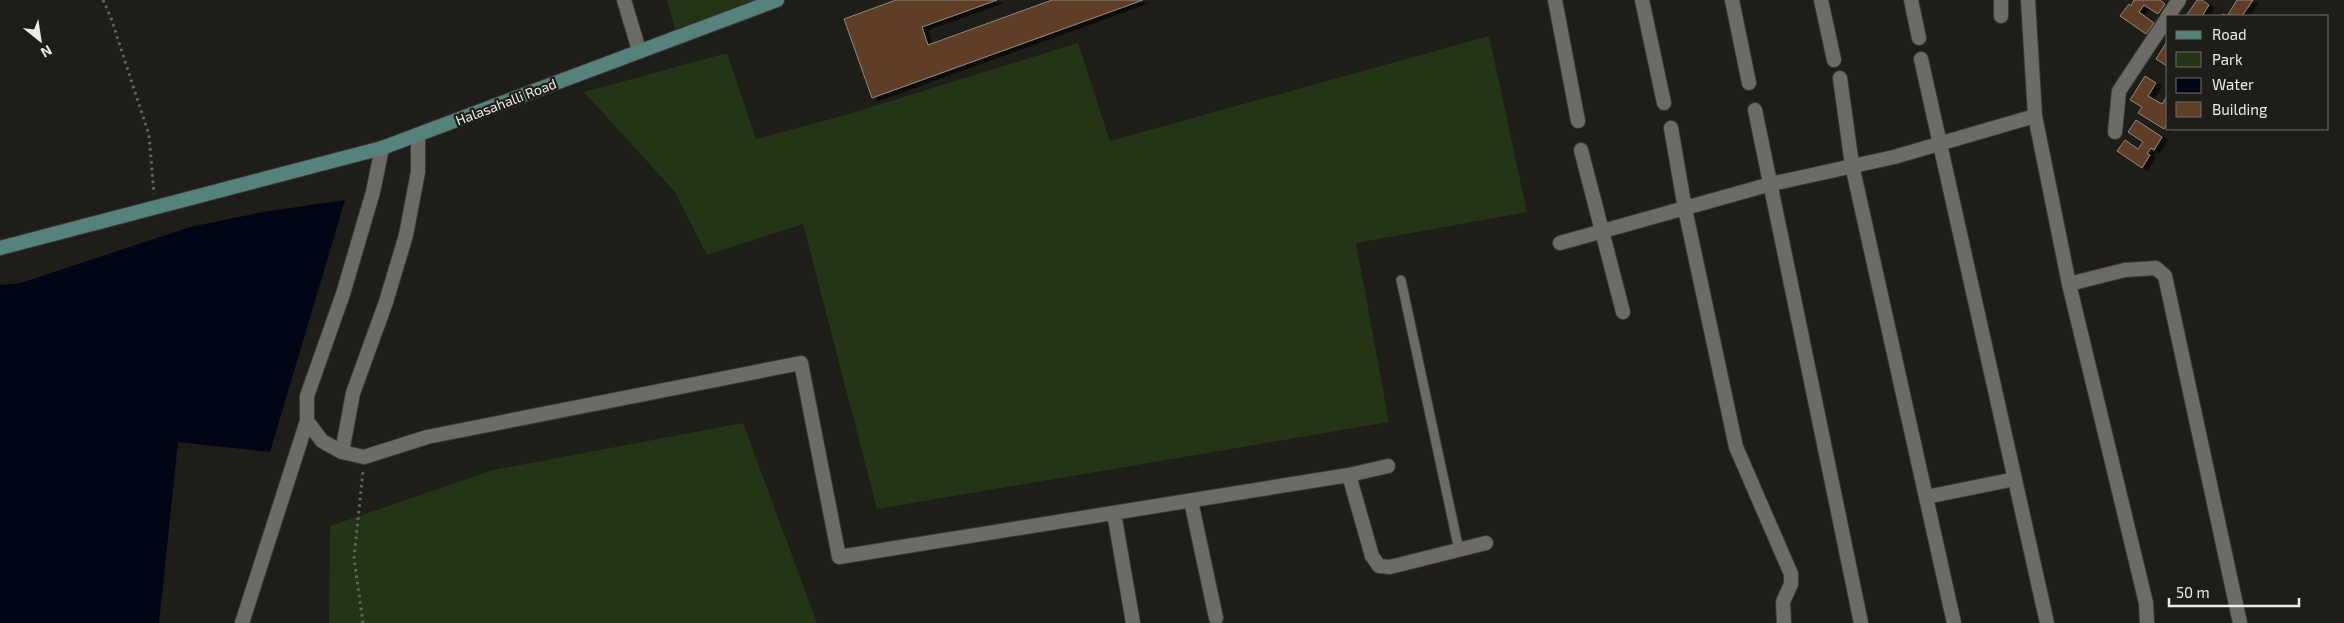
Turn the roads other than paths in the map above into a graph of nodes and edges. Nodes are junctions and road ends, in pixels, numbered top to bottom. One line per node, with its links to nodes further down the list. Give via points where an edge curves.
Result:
1 (624, 0): 15 (street)
2 (777, 0): 15 (main road, Halasahalli Road)
3 (1555, 0): 23 (street)
4 (1642, 0): 20 (street)
5 (1732, 0): 19 (street)
6 (1821, 0): 17 (street)
7 (1911, 0): 14 (street)
8 (2001, 0): 12 (street)
9 (2028, 0): 22 (street)
10 (2179, 0): 11 (street)
11 (2169, 15)
12 (2001, 16)
13 (2166, 20): 25 (street, via 2119,90)
14 (1918, 38)
15 (639, 50): 26 (main road, Halasahalli Road)
16 (1921, 59): 27 (street)
17 (1834, 60)
18 (1840, 78): 30 (street)
19 (1750, 84)
20 (1664, 103)
21 (1755, 110): 31 (street)
22 (2035, 116): 27 (street); 37 (street)
23 (1578, 122)
24 (1671, 128): 32 (street)
25 (2115, 132)
26 (418, 135): 28 (main road, Halasahalli Road); 40 (street, via 418,172 406,235 353,393)
27 (1939, 144): 30 (street); 43 (street)
28 (382, 148): 35 (main road, Halasahalli Road); 39 (street, via 373,192 346,284 307,396)
29 (1581, 150): 33 (street)
30 (1852, 165): 31 (street); 44 (street)
31 (1771, 184): 32 (street); 53 (street)
32 (1685, 209): 33 (street); 52 (street, via 1736,448 1791,574 1791,584 1783,602)
33 (1602, 231): 34 (street); 38 (street)
34 (1560, 243)
35 (0, 248)
36 (1401, 280): 48 (lane)
37 (2069, 284): 56 (street, via 2146,604); 57 (street, via 2126,270 2156,268 2166,276)
38 (1622, 312)
39 (306, 421): 40 (street, via 322,440); 50 (street)
40 (342, 452): 46 (street, via 364,458 427,437 801,364 839,557)
41 (1388, 466): 42 (street)
42 (1349, 475): 45 (street); 48 (street, via 1372,556 1379,566 1390,567)
43 (2015, 479): 44 (street); 55 (street)
44 (1926, 497): 54 (street)
45 (1191, 500): 46 (street); 49 (street)
46 (1114, 513): 51 (street)
47 (1486, 543): 48 (street)
48 (1459, 550)
49 (1216, 618)
50 (242, 623)
51 (1133, 623)
52 (1784, 623)
53 (1861, 623)
54 (1954, 623)
55 (2047, 623)
56 (2147, 623)
57 (2240, 623)

